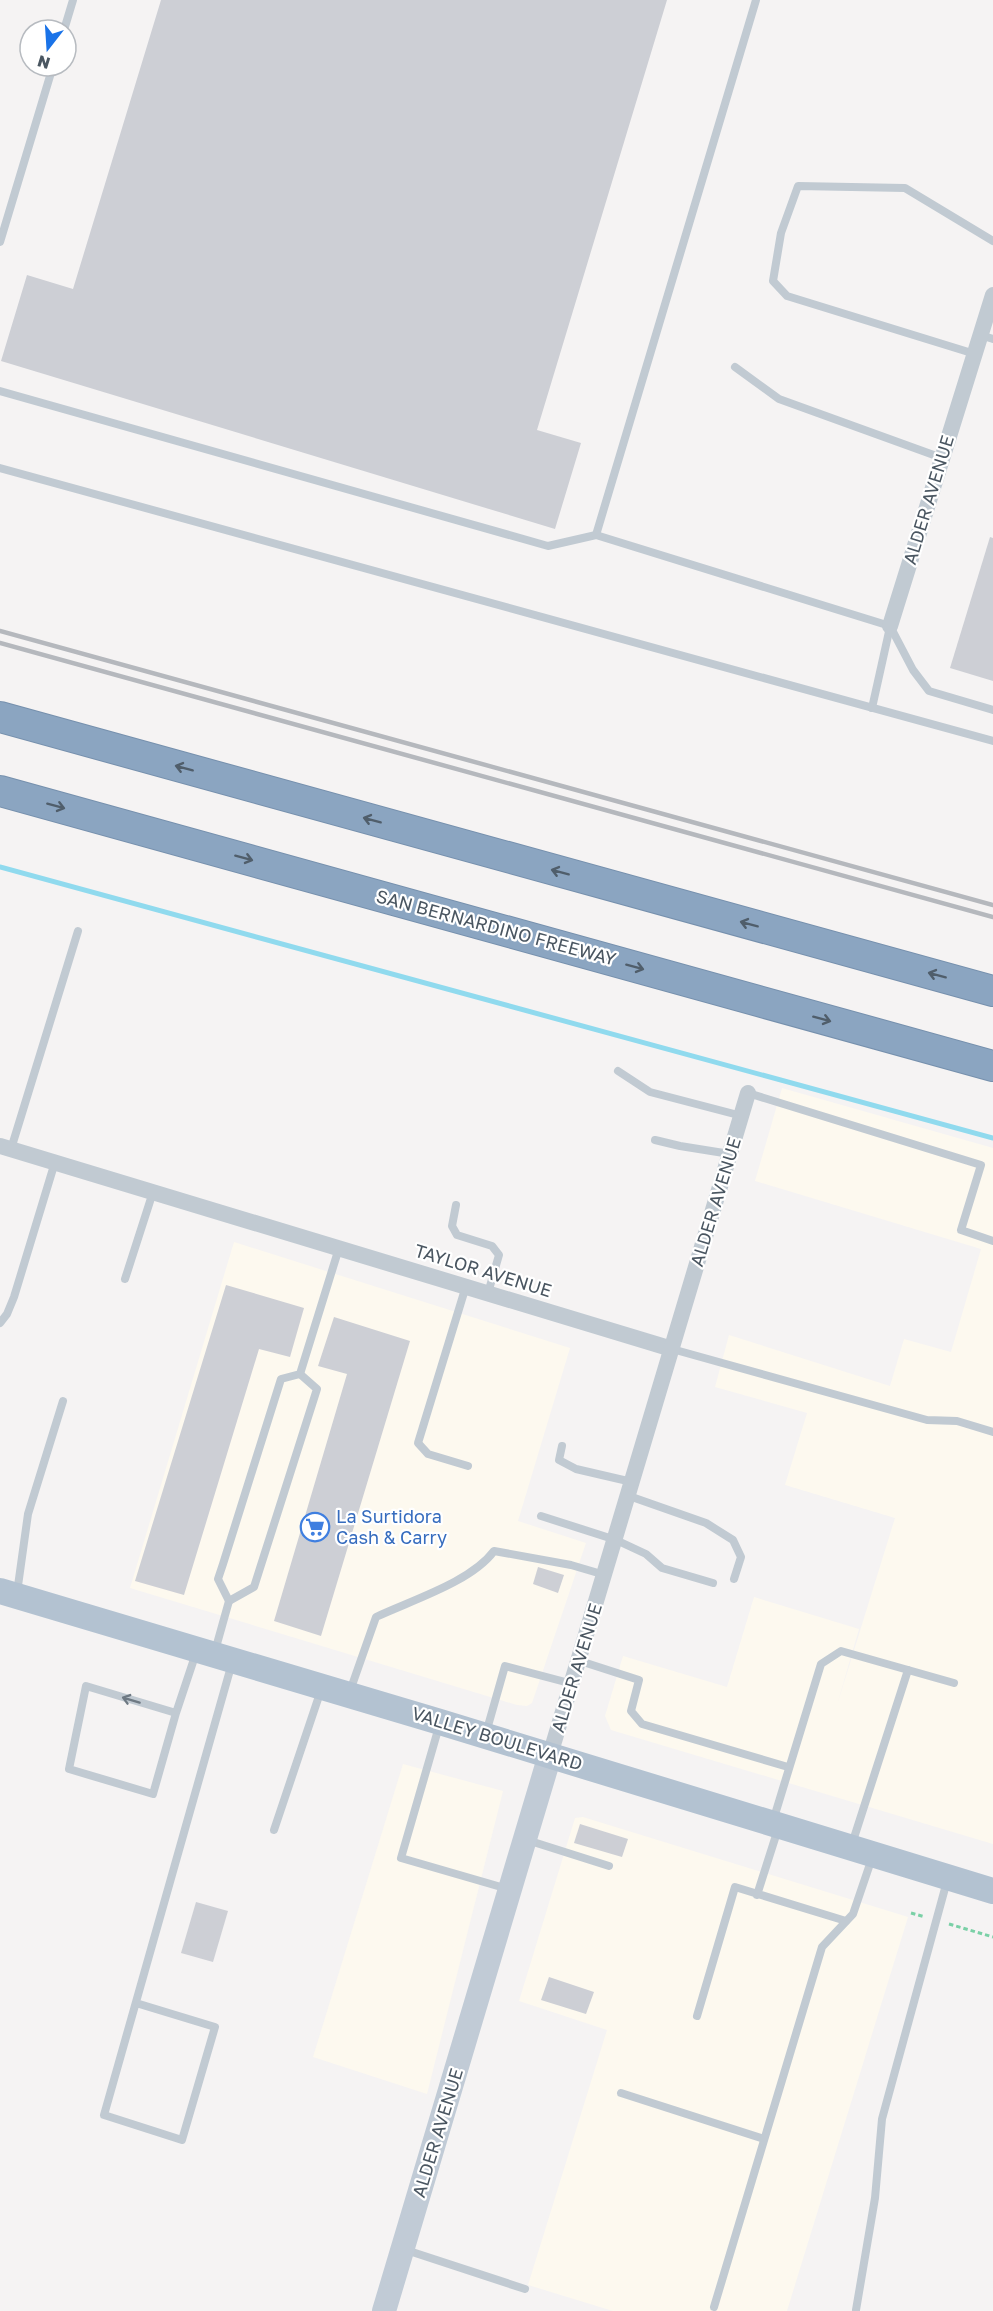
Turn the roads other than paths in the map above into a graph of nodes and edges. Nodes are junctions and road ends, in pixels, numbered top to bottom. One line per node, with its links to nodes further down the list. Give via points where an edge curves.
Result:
1 (73, 0): 3 (lane)
2 (756, 0): 14 (lane)
3 (68, 18)
4 (49, 78): 6 (lane)
5 (993, 241): 9 (lane, via 905,188 798,186 781,233 773,281 787,296)
6 (0, 242)
7 (993, 295): 8 (street, ALDER AVENUE)
8 (987, 337): 9 (street, ALDER AVENUE)
9 (975, 354): 12 (street, ALDER AVENUE)
10 (735, 367): 12 (lane, via 779,399)
11 (0, 392): 14 (lane, via 548,546)
12 (942, 458): 15 (street, ALDER AVENUE)
13 (0, 468): 16 (lane)
14 (596, 535): 15 (lane)
15 (890, 626): 16 (lane, ALDER AVENUE); 17 (lane, via 928,692)
16 (872, 708): 19 (lane)
17 (993, 710)
18 (0, 717): 22 (highway, one-way to 18)
19 (993, 741)
20 (0, 791): 23 (highway, SAN BERNARDINO FREEWAY, one-way to 23)
21 (78, 931): 28 (lane)
22 (993, 991)
23 (993, 1066)
24 (618, 1071): 26 (lane, via 650,1092)
25 (748, 1093): 26 (street, ALDER AVENUE); 33 (lane, via 981,1165 961,1230)
26 (741, 1116): 29 (street, ALDER AVENUE)
27 (655, 1140): 29 (lane)
28 (5, 1147): 30 (street, TAYLOR AVENUE)
29 (730, 1154): 39 (street, ALDER AVENUE)
30 (55, 1162): 31 (street, TAYLOR AVENUE); 38 (lane, via 14,1297)
31 (153, 1192): 34 (street, TAYLOR AVENUE); 35 (lane)
32 (456, 1205): 37 (lane, via 452,1226 458,1235 492,1246 499,1255)
33 (993, 1240)
34 (339, 1248): 36 (street, TAYLOR AVENUE); 40 (lane)
35 (126, 1279)
36 (466, 1286): 37 (street, TAYLOR AVENUE); 44 (lane, via 418,1443 429,1454)
37 (488, 1293): 39 (street, TAYLOR AVENUE)
38 (0, 1323)
39 (672, 1348): 42 (lane, TAYLOR AVENUE, via 927,1420 957,1421); 45 (street, ALDER AVENUE)
40 (300, 1374): 52 (lane, via 281,1379 218,1579); 52 (lane, via 317,1389 254,1587)
41 (63, 1401): 51 (lane)
42 (993, 1432)
43 (562, 1446): 45 (lane, via 559,1460)
44 (468, 1466)
45 (631, 1489): 47 (street, ALDER AVENUE); 49 (lane, via 706,1523 733,1540 741,1557)
46 (541, 1516): 47 (lane)
47 (616, 1540): 48 (street, ALDER AVENUE); 50 (lane, via 646,1554 662,1568)
48 (605, 1575): 54 (street, ALDER AVENUE); 59 (lane, via 494,1551 471,1573 376,1617)
49 (734, 1580)
50 (713, 1583)
51 (8, 1594): 53 (main road, VALLEY BOULEVARD)
52 (229, 1601): 53 (lane)
53 (215, 1655): 58 (main road, VALLEY BOULEVARD); 60 (lane); 75 (lane)
54 (580, 1660): 57 (street, ALDER AVENUE); 64 (lane, via 639,1680 631,1711 642,1724)
55 (908, 1670): 56 (lane); 64 (lane, via 841,1651 821,1664); 68 (lane)
56 (954, 1683)
57 (573, 1684): 62 (lane, via 505,1666); 63 (street, ALDER AVENUE)
58 (322, 1687): 59 (main road, VALLEY BOULEVARD); 66 (lane)
59 (349, 1695): 61 (main road, VALLEY BOULEVARD)
60 (176, 1713): 60 (lane, one-way to 60, via 86,1686 69,1769 153,1794)
61 (440, 1722): 62 (main road, VALLEY BOULEVARD); 71 (lane, via 401,1858)
62 (485, 1736): 63 (main road, VALLEY BOULEVARD)
63 (550, 1755): 65 (main road, VALLEY BOULEVARD); 67 (main road, ALDER AVENUE)
64 (788, 1767): 65 (lane)
65 (775, 1825): 68 (main road, VALLEY BOULEVARD); 73 (lane)
66 (274, 1830)
67 (526, 1840): 69 (lane); 71 (main road, ALDER AVENUE)
68 (862, 1851): 70 (main road, VALLEY BOULEVARD); 74 (lane, via 853,1914)
69 (609, 1866)
70 (948, 1877): 72 (main road, VALLEY BOULEVARD); 82 (lane, via 882,2119 876,2198)
71 (511, 1890): 79 (main road, ALDER AVENUE)
72 (993, 1890)
73 (757, 1894): 74 (lane); 76 (lane, via 735,1887)
74 (846, 1922): 78 (lane, via 822,1947)
75 (136, 2003): 75 (lane, via 104,2115 182,2140 215,2027)
76 (697, 2016)
77 (621, 2093): 78 (lane)
78 (764, 2139): 81 (lane)
79 (403, 2249): 80 (lane); 83 (main road, ALDER AVENUE)
80 (525, 2289)
81 (714, 2307)
82 (856, 2310)
83 (384, 2311)

